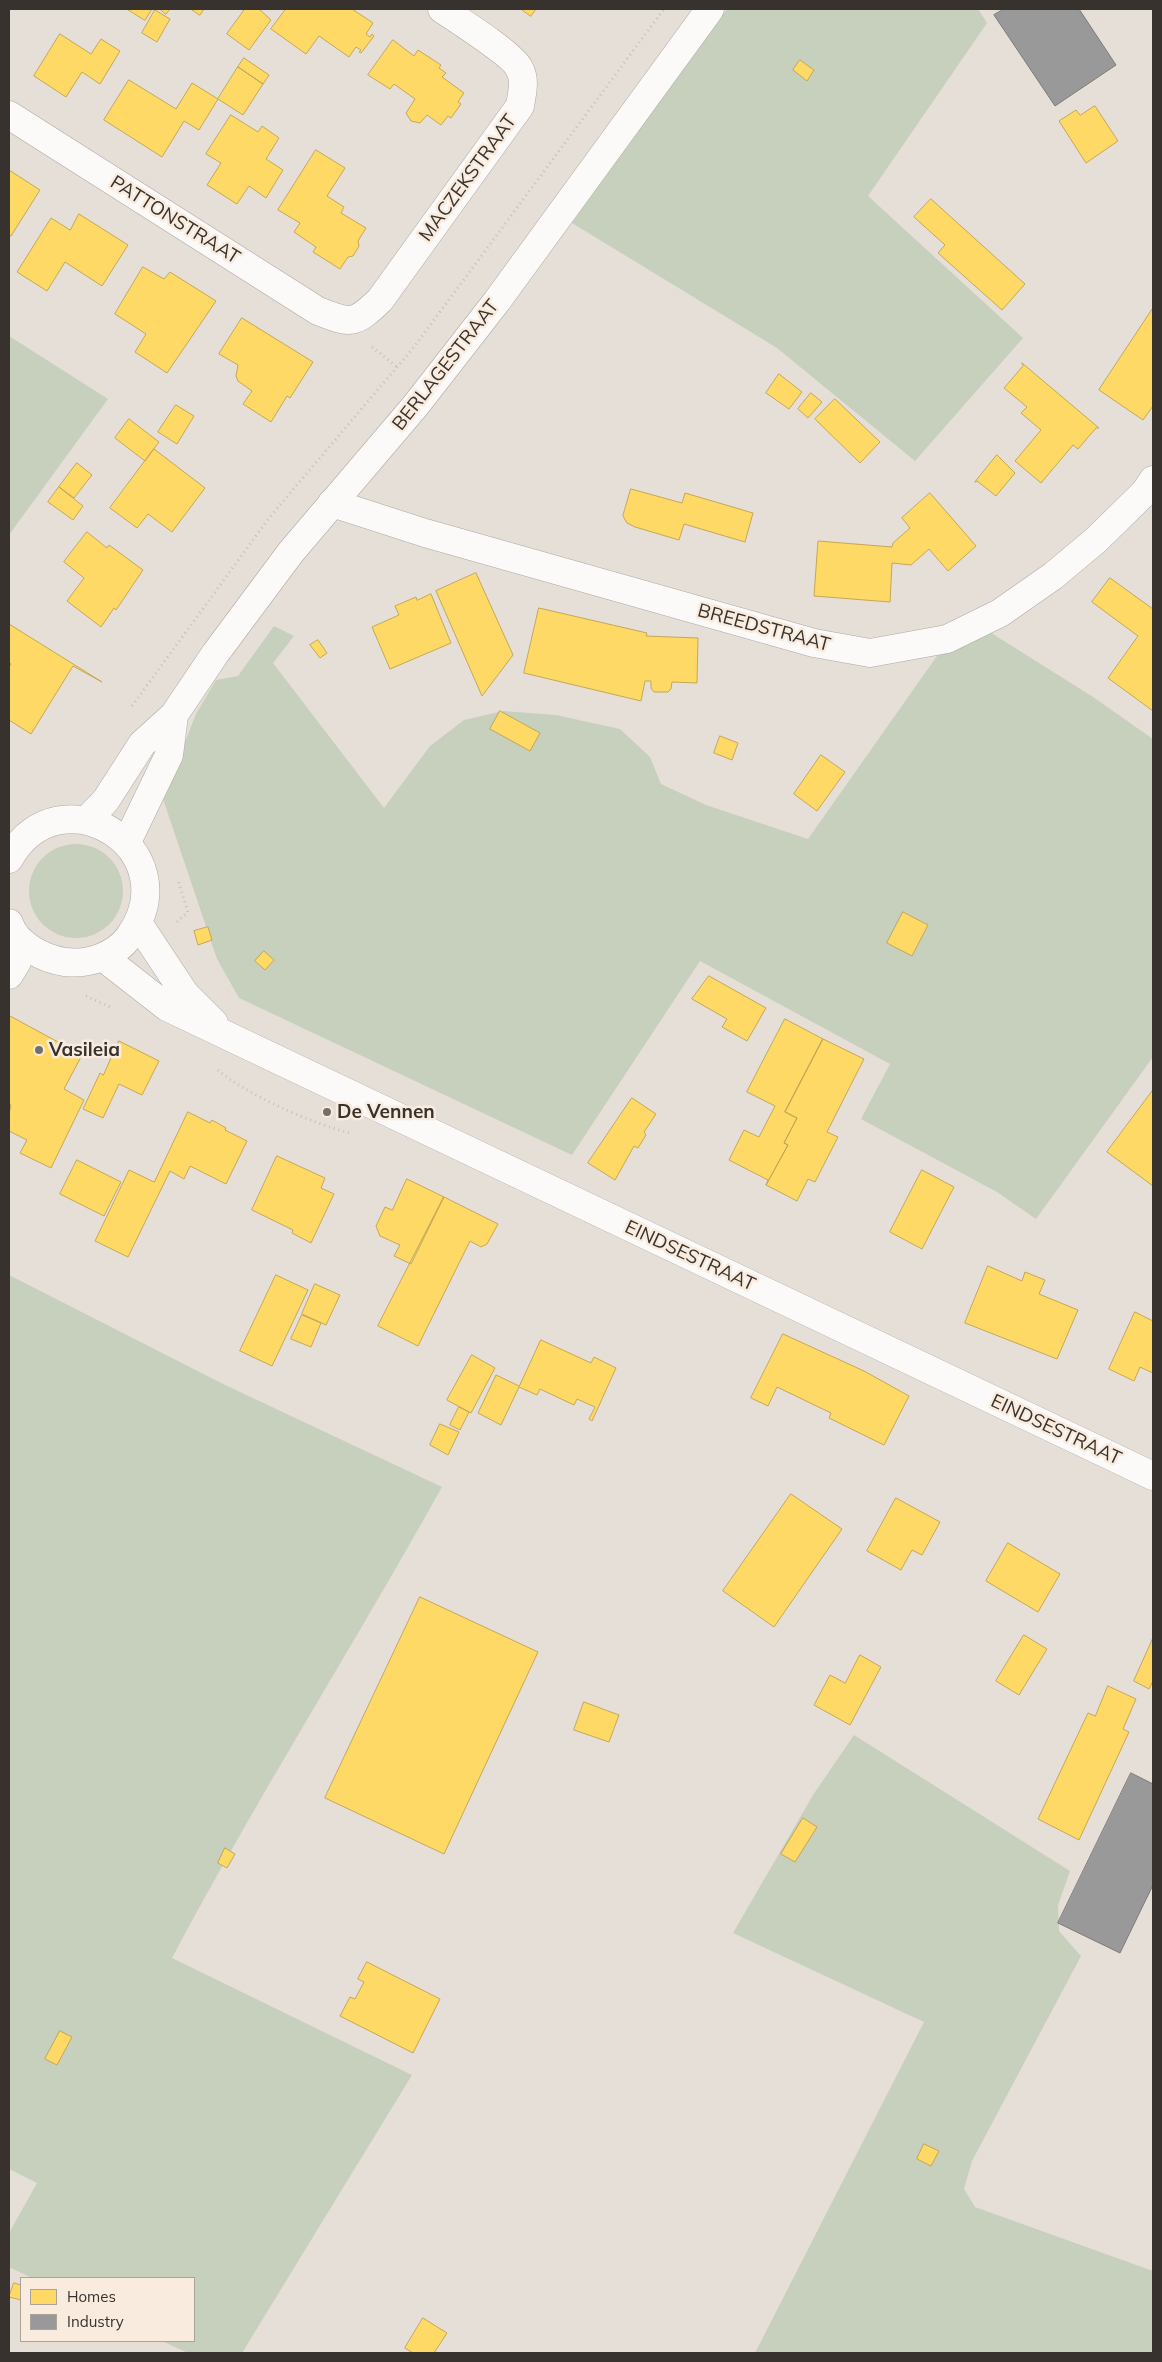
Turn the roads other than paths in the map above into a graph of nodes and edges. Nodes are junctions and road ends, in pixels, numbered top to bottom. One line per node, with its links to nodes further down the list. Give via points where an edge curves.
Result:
1 (442, 9): 4 (street, MACZEKSTRAAT, via 519,67 524,84 520,106 380,300 362,317)
2 (710, 9): 6 (street, BERLAGESTRAAT, via 497,301 416,405)
3 (9, 115): 4 (street, PATTONSTRAAT, via 318,311)
4 (342, 321)
5 (1153, 480): 6 (street, BREEDSTRAAT, via 1096,540 1000,613 947,639 870,653 804,640 425,533)
6 (332, 503): 7 (street, BERLAGESTRAAT, via 220,646)
7 (174, 715): 8 (street, BERLAGESTRAAT, via 142,744 106,800); 9 (street, BERLAGESTRAAT, via 169,756)
8 (87, 820): 9 (street, via 109,828); 10 (street, via 67,819 48,824 30,833)
9 (127, 842): 11 (street, via 139,861 145,881 145,903)
10 (11, 852)
11 (138, 923): 13 (street, via 124,943); 15 (street, EINDSESTRAAT, via 185,994)
12 (16, 933): 13 (street, via 50,960 77,963); 14 (street, via 17,962)
13 (103, 957): 15 (street, EINDSESTRAAT, via 167,1007)
14 (9, 975)
15 (227, 1036): 16 (street, EINDSESTRAAT)
16 (1153, 1476)

